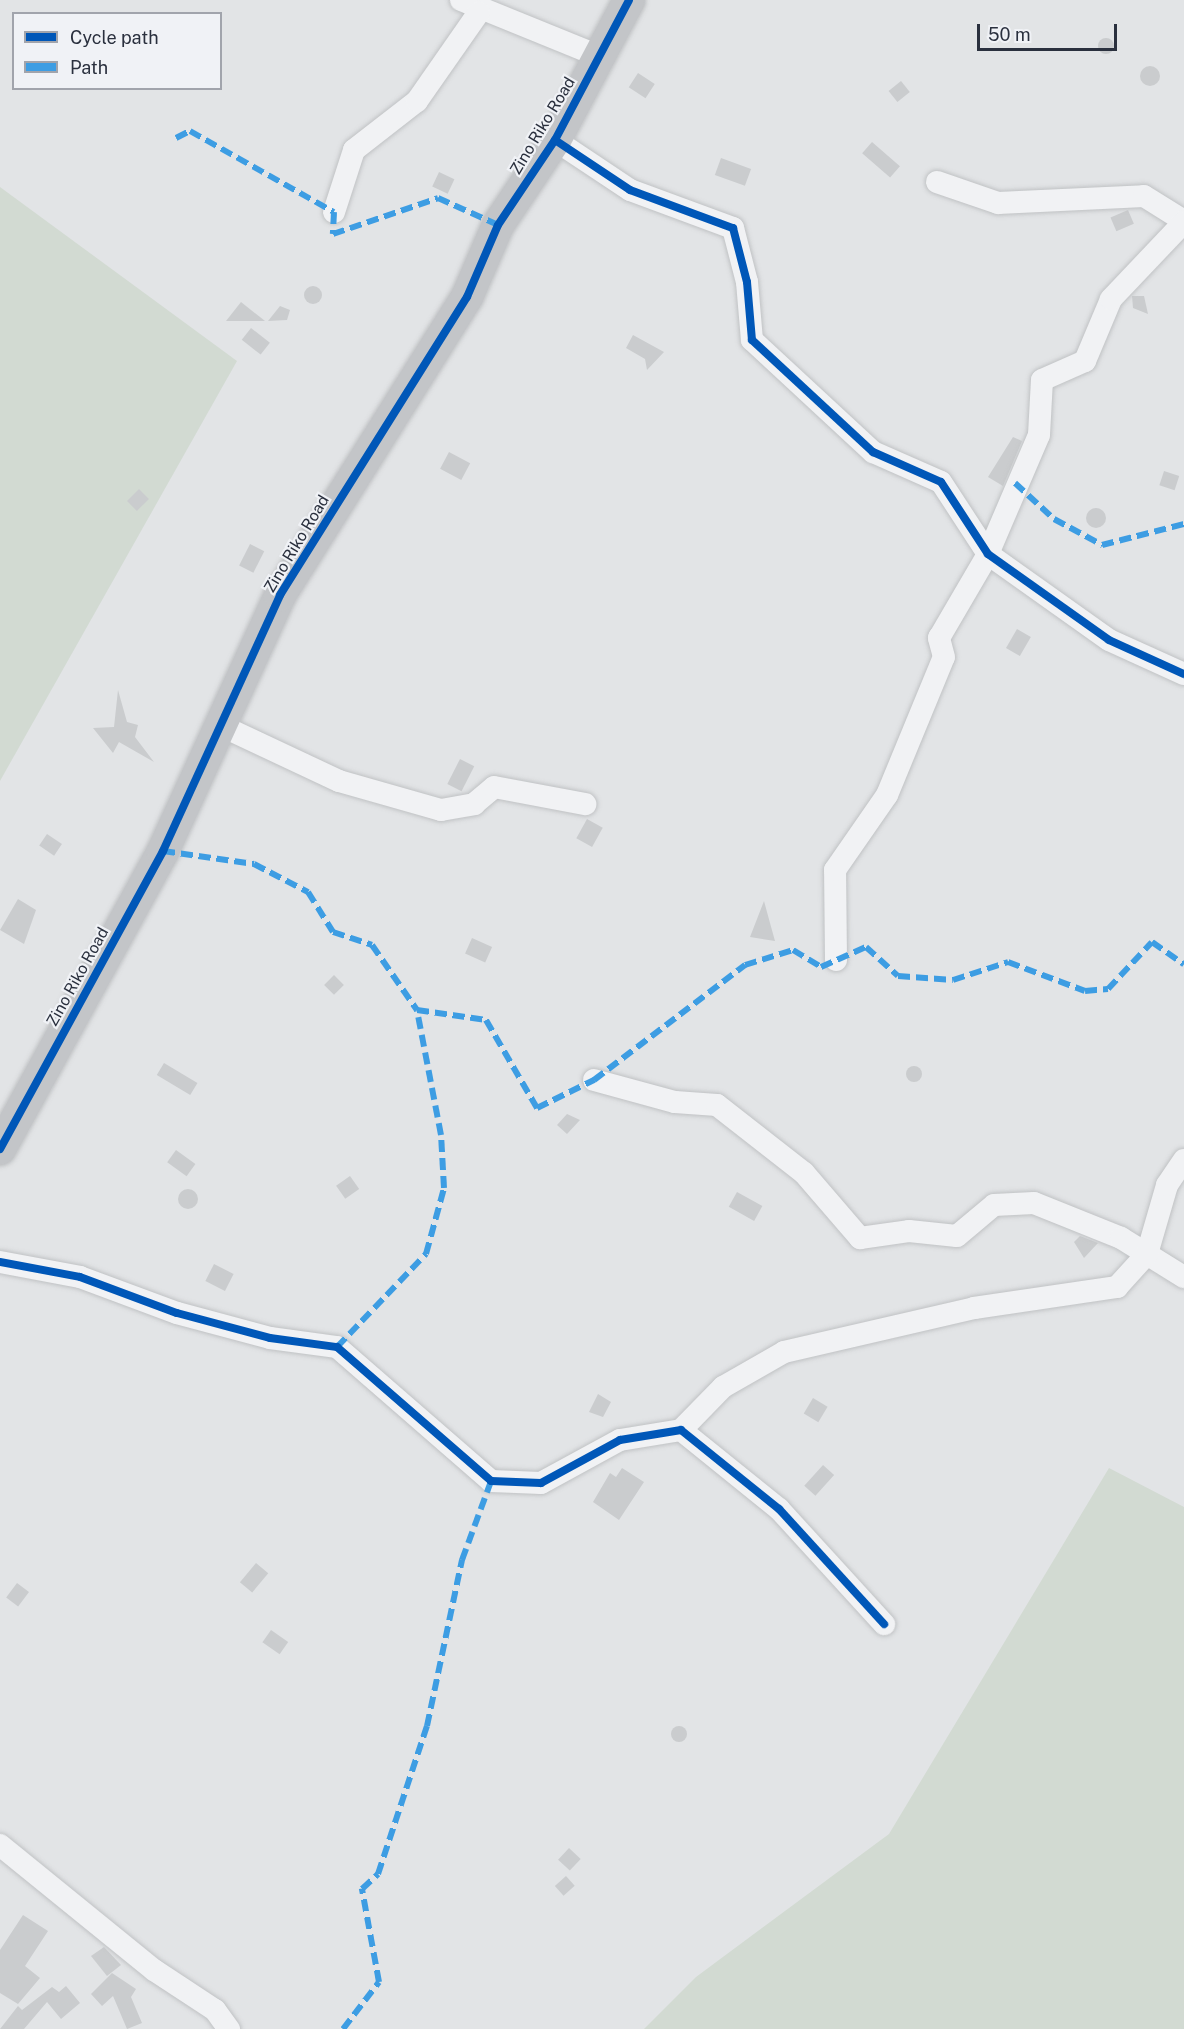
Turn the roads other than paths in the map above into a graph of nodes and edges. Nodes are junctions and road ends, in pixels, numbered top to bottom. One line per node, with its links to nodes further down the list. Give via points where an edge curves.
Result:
1 (629, 0): 3 (street, Zino Riko Road)
2 (470, 6): 3 (street); 6 (street, via 417,101 354,150)
3 (599, 56): 4 (street, Zino Riko Road)
4 (555, 140): 8 (street, via 630,190 733,228 747,282 752,340 866,446 942,482); 10 (street, Zino Riko Road, via 498,225 467,297 280,595)
5 (938, 182): 7 (street, via 998,204 1144,196)
6 (334, 212)
7 (1184, 221): 8 (street, via 1111,299 1085,361 1042,380 1039,435)
8 (988, 554): 9 (street, via 1109,640); 12 (street, via 939,638 944,657 887,795 835,870)
9 (1184, 674)
10 (224, 727): 11 (street, via 339,781 441,810 474,804 494,787); 14 (street, Zino Riko Road)
11 (585, 804)
12 (836, 960)
13 (594, 1080): 16 (street, via 675,1102 717,1105 804,1173 860,1238 909,1231 957,1236 994,1205 1034,1203)
14 (0, 1149)
15 (1184, 1161): 16 (street, via 1167,1185)
16 (1147, 1254): 18 (street); 19 (street, via 1118,1287 974,1308 784,1352 723,1387)
17 (0, 1262): 19 (street, via 80,1277 177,1313 270,1338 337,1347 491,1481 541,1483 620,1440)
18 (1184, 1277)
19 (681, 1430): 20 (street, via 779,1509)
20 (884, 1624)
21 (0, 1845): 22 (street, via 154,1970 215,2010)
22 (229, 2029)

